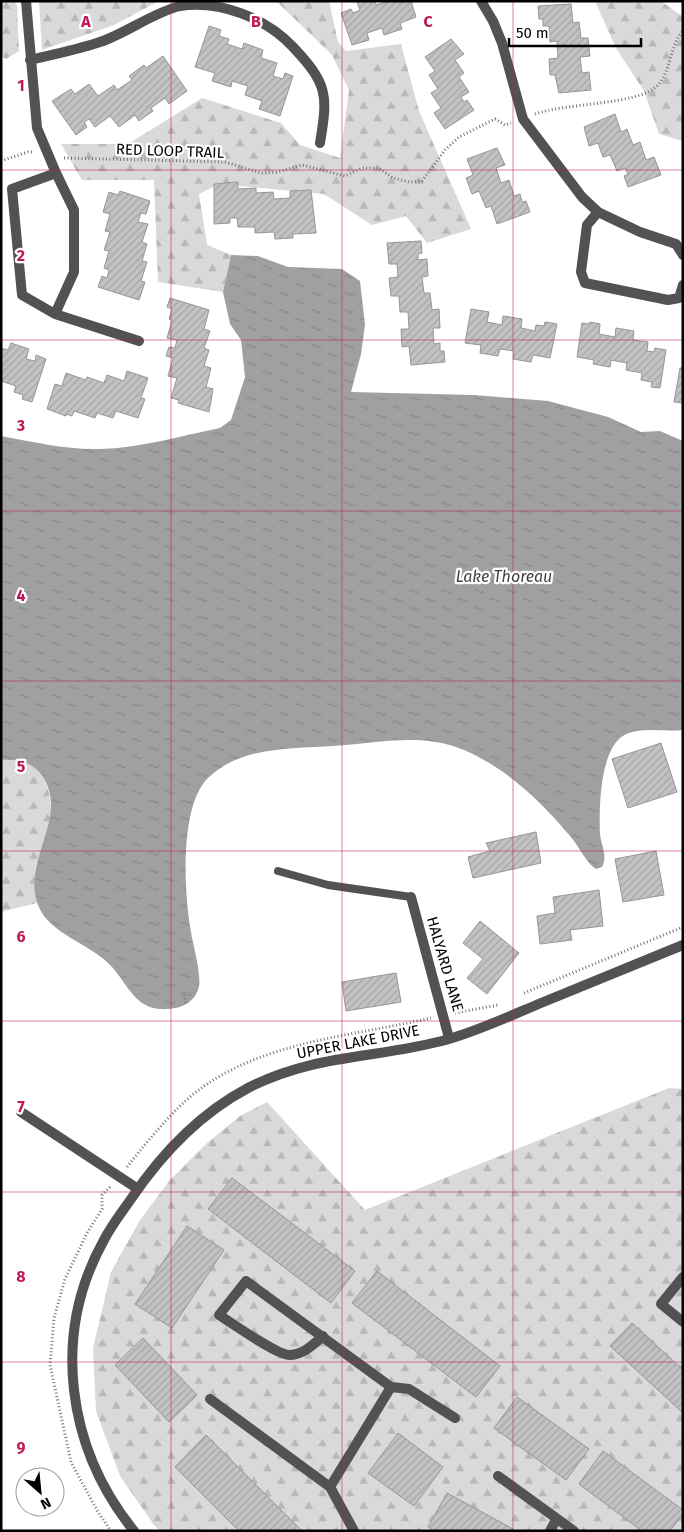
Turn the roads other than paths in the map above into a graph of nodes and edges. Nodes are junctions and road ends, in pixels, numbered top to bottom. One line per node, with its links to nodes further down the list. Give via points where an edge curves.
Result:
1 (26, 1): 3 (street)
2 (481, 1): 6 (street, via 494,21 502,43 523,119 582,197)
3 (30, 60): 4 (street, via 100,42 180,6 212,4 242,10 283,37 321,81 326,107); 5 (street, via 37,128)
4 (320, 143)
5 (56, 173): 9 (street, via 74,210 74,272); 9 (street, via 12,189 22,295)
6 (598, 212): 7 (street, via 640,232 676,244); 8 (street, via 587,225 581,272 585,283 668,300 679,298)
7 (683, 255)
8 (683, 285)
9 (55, 314): 10 (street)
10 (139, 341)
11 (278, 871): 12 (lane, via 328,886)
12 (410, 898): 14 (street, HALYARD LANE)
13 (683, 945): 14 (street, UPPER LAKE DRIVE)
14 (450, 1038): 16 (street, UPPER LAKE DRIVE, via 412,1048 313,1063 247,1089 188,1130 161,1157)
15 (21, 1112): 16 (street)
16 (138, 1189): 26 (street, UPPER LAKE DRIVE, via 104,1240 89,1272 73,1336 72,1369 78,1421 87,1452 101,1482)
17 (683, 1276): 18 (street, via 661,1304)
18 (683, 1322)
19 (323, 1336): 19 (street, via 308,1350 288,1356 219,1315 246,1281); 20 (street)
20 (391, 1387): 22 (street, via 409,1389); 24 (street)
21 (210, 1399): 24 (street)
22 (455, 1418)
23 (498, 1476): 25 (street)
24 (330, 1487): 27 (street)
25 (556, 1520): 28 (street); 29 (street)
26 (134, 1531)
27 (354, 1531)
28 (550, 1531)
29 (574, 1531)

